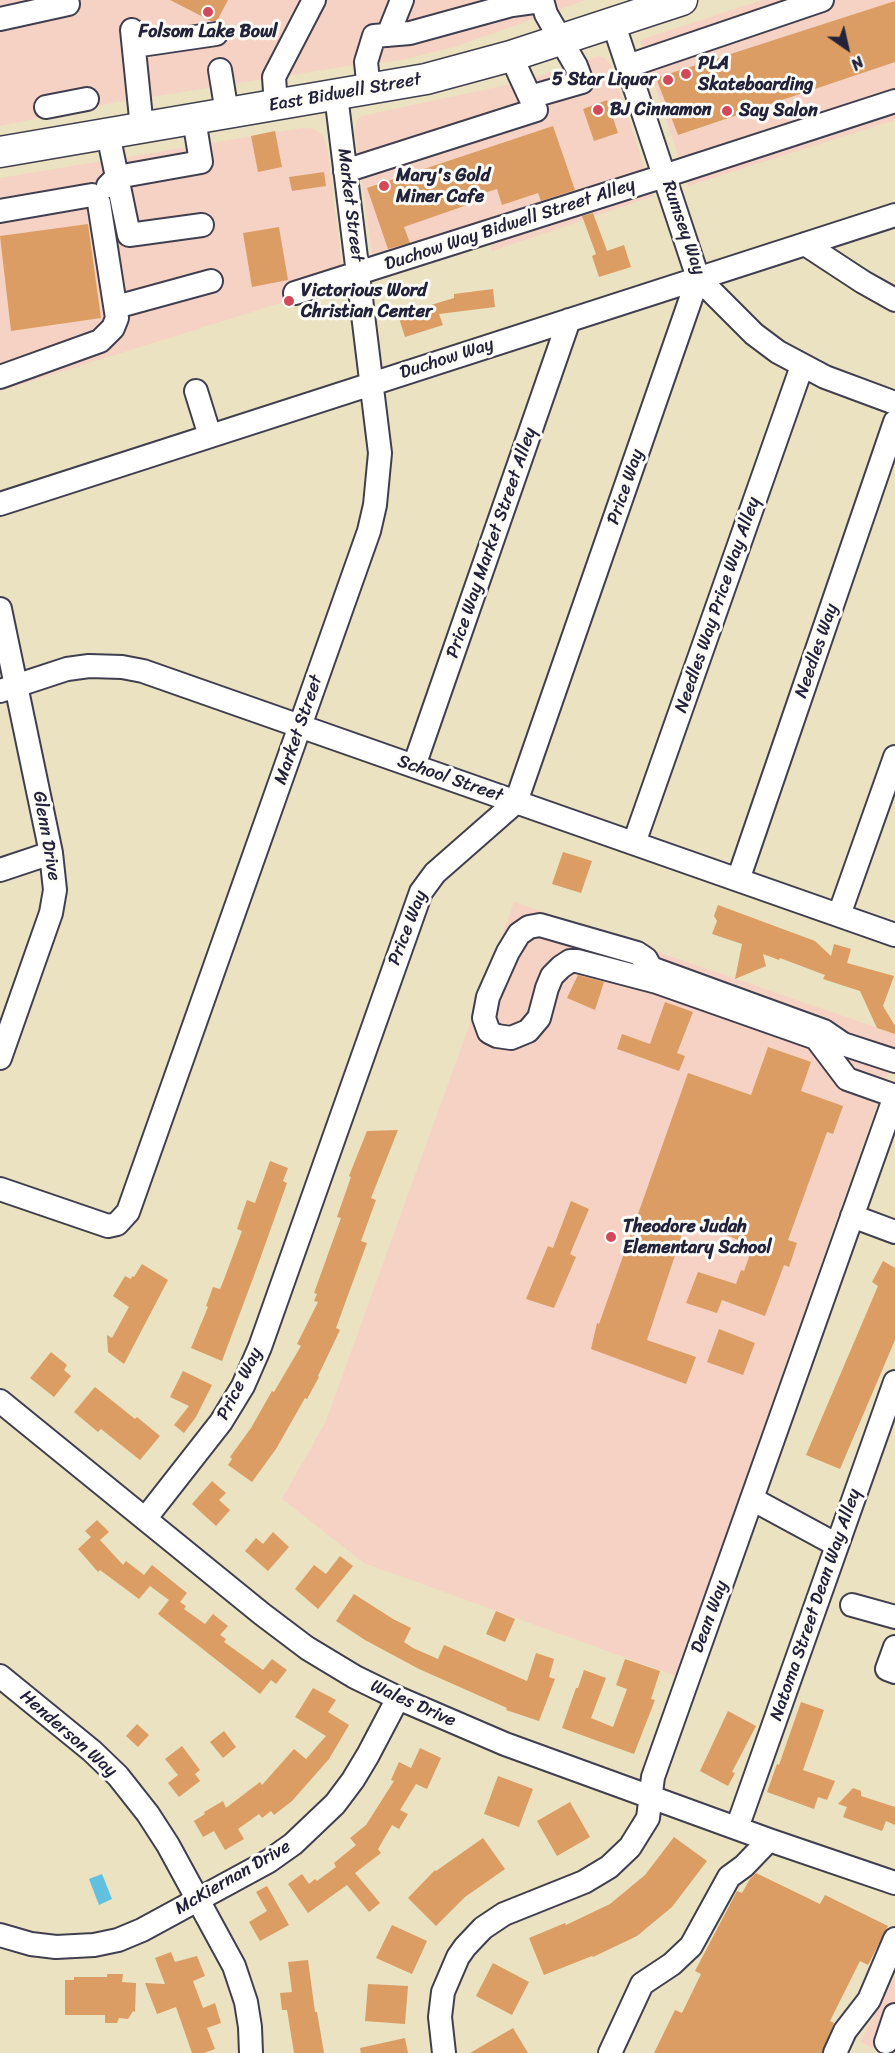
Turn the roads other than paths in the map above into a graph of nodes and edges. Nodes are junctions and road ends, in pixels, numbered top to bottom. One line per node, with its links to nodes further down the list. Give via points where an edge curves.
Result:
1 (314, 0): 21 (street, via 274,77)
2 (402, 0): 11 (street)
3 (542, 0): 11 (street); 12 (street)
4 (682, 0): 9 (main road, East Bidwell Street)
5 (822, 0): 14 (street)
6 (68, 4): 7 (street)
7 (26, 7): 8 (street)
8 (0, 19)
9 (613, 22): 12 (main road, East Bidwell Street); 14 (street, Rumsey Way)
10 (216, 34): 24 (street, via 133,38)
11 (388, 35): 16 (street, via 374,36 366,62)
12 (561, 40): 13 (main road, East Bidwell Street); 18 (street, via 582,82)
13 (511, 56): 16 (main road, East Bidwell Street); 18 (street)
14 (628, 66): 29 (street, Rumsey Way)
15 (220, 70): 22 (street)
16 (369, 90): 17 (main road, East Bidwell Street)
17 (336, 95): 21 (main road, East Bidwell Street); 28 (street, Market Street)
18 (530, 97): 28 (street, via 536,110)
19 (895, 101): 29 (street, Duchow Way Bidwell Street Alley)
20 (66, 103): 26 (street)
21 (276, 105): 22 (main road, East Bidwell Street)
22 (227, 114): 23 (main road, East Bidwell Street)
23 (194, 119): 24 (main road, East Bidwell Street); 30 (street, via 201,162)
24 (142, 128): 25 (main road, East Bidwell Street)
25 (108, 134): 26 (main road, East Bidwell Street); 30 (street)
26 (70, 141): 27 (main road, East Bidwell Street)
27 (0, 152)
28 (345, 171): 36 (street, Market Street)
29 (664, 176): 36 (street, Duchow Way Bidwell Street Alley); 37 (street, Rumsey Way)
30 (117, 177): 31 (street); 34 (street, via 129,235)
31 (96, 198): 32 (street, via 92,195); 41 (street)
32 (0, 211)
33 (895, 215): 35 (street, Duchow Way)
34 (202, 225)
35 (805, 244): 37 (street, Duchow Way); 40 (street)
36 (359, 273): 39 (street, Duchow Way Bidwell Street Alley); 45 (street, Market Street)
37 (698, 278): 42 (street, Duchow Way); 43 (street, Rumsey Way, via 754,334); 56 (street, Price Way)
38 (211, 281): 41 (street)
39 (295, 292)
40 (895, 300)
41 (116, 307): 44 (street, via 113,328 100,341)
42 (569, 320): 45 (street, Duchow Way); 55 (street, Price Way Market Street Alley)
43 (802, 366): 47 (street, Rumsey Way); 57 (street, Needles Way Price Way Alley)
44 (0, 377)
45 (372, 384): 49 (street, Duchow Way); 53 (street, Market Street, via 380,453 375,505)
46 (196, 391): 49 (street)
47 (895, 403)
48 (895, 422): 60 (street, Needles Way)
49 (210, 436): 50 (street, Duchow Way)
50 (0, 504)
51 (0, 609): 52 (street, Glenn Drive)
52 (8, 688): 53 (street, School Street, via 67,669 122,667); 58 (street, Glenn Drive)
53 (300, 726): 55 (street, School Street); 66 (street, Market Street, via 125,1216 108,1226)
54 (895, 757): 61 (street)
55 (414, 766): 56 (street, School Street)
56 (516, 802): 57 (street, School Street); 72 (street, Price Way, via 435,873 421,892 243,1386 221,1422)
57 (634, 843): 60 (street, School Street)
58 (51, 854): 59 (street); 63 (street, Glenn Drive, via 54,901)
59 (0, 870)
60 (738, 880): 61 (street, School Street)
61 (839, 915): 62 (street, School Street)
62 (895, 935)
63 (0, 1058)
64 (895, 1061): 65 (street, via 843,1044 824,1030 651,968 637,953 540,925 519,934 508,952 488,997 484,1018 489,1032 497,1036 511,1038 528,1032 539,1018 552,976 570,961 577,961 657,982 816,1038 847,1079)
65 (895, 1096): 67 (street, Dean Way)
66 (0, 1189)
67 (852, 1216): 68 (street); 71 (street, Dean Way)
68 (895, 1232)
69 (895, 1382): 73 (street, Natoma Street Dean Way Alley)
70 (0, 1401): 72 (street, Wales Drive)
71 (752, 1499): 73 (street); 80 (street, Dean Way, via 654,1773)
72 (145, 1519): 79 (street, Wales Drive, via 307,1648)
73 (837, 1545): 81 (street, Natoma Street Dean Way Alley)
74 (852, 1605): 75 (street)
75 (895, 1617)
76 (895, 1647): 77 (street, via 887,1669)
77 (895, 1672)
78 (0, 1676): 84 (street, Henderson Way, via 117,1776 148,1814)
79 (398, 1698): 80 (street, Wales Drive, via 505,1744); 84 (street, McKiernan Drive, via 352,1780 315,1825 268,1861)
80 (651, 1797): 81 (street, Wales Drive); 90 (street, Dean Way, via 648,1818 638,1835 609,1867 584,1882 504,1914 465,1947 443,1992 440,2024)
81 (737, 1828): 82 (street, Wales Drive)
82 (769, 1839): 83 (street, Wales Drive); 91 (street, via 729,1877 691,1946 642,1984)
83 (895, 1883)
84 (198, 1900): 85 (street, McKiernan Drive, via 142,1930 94,1945 56,1947); 89 (street, Henderson Way, via 243,1990)
85 (0, 1935)
86 (895, 1938): 92 (street, via 869,2000)
87 (895, 2015): 88 (street)
88 (886, 2042)
89 (251, 2053)
90 (444, 2053)
91 (610, 2053)
92 (834, 2053)

